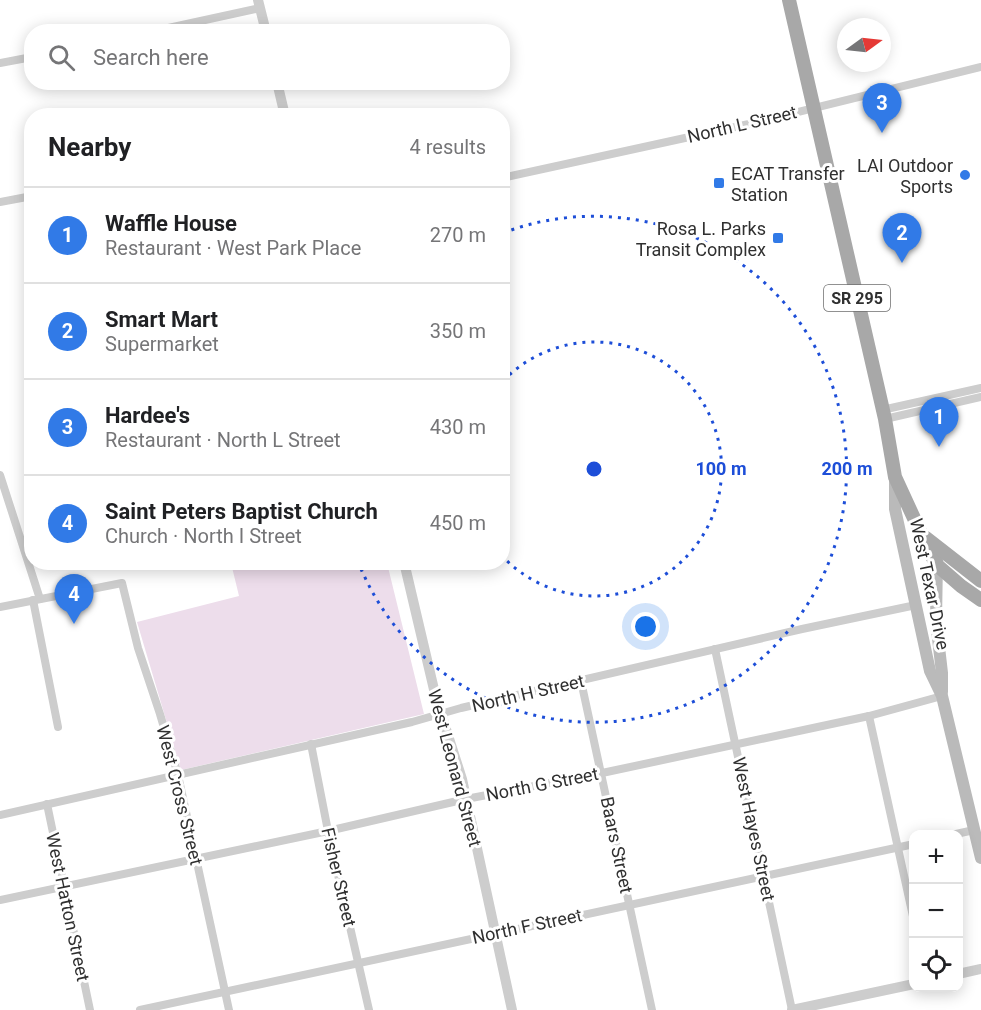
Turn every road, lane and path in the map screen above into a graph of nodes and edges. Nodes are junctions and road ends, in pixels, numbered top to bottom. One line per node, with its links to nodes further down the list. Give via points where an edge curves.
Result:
1 (789, 0): 9 (main road, SR 295)
2 (259, 4): 3 (street); 4 (street)
3 (181, 24)
4 (264, 24)
5 (24, 58): 6 (street)
6 (0, 63)
7 (981, 67): 9 (street, North L Street)
8 (279, 90): 10 (street)
9 (814, 107): 11 (street, North L Street); 16 (main road, SR 295)
10 (283, 108)
11 (510, 176)
12 (24, 198): 13 (street)
13 (0, 202)
14 (981, 388): 16 (street)
15 (981, 397): 16 (street)
16 (883, 415): 18 (main road, SR 295)
17 (0, 475): 21 (street)
18 (894, 477): 19 (main road, SR 295); 28 (main road, West Texar Drive, via 895,509)
19 (919, 532): 20 (main road, SR 295); 22 (main road, SR 295)
20 (937, 547): 22 (main road, West Texar Drive); 25 (main road, SR 295)
21 (24, 556)
22 (938, 566): 27 (main road, SR 295); 32 (main road, West Texar Drive, via 936,621)
23 (28, 570): 26 (street)
24 (406, 570): 33 (street, West Leonard Street)
25 (981, 582)
26 (37, 600): 29 (street); 35 (street); 39 (street, West Cross Street, via 122,583)
27 (981, 600)
28 (916, 605): 30 (street, North H Street); 32 (main road, West Texar Drive, via 930,671)
29 (0, 607)
30 (715, 649): 31 (street, North H Street); 37 (street, West Hayes Street)
31 (581, 681): 33 (street, North H Street); 38 (street, Baars Street)
32 (942, 696): 34 (street, North G Street); 43 (main road, West Texar Drive)
33 (441, 714): 36 (street, North H Street); 40 (street, West Leonard Street)
34 (869, 716): 37 (street, North G Street); 47 (street)
35 (58, 727)
36 (311, 744): 39 (street, North H Street); 44 (street, Fisher Street)
37 (736, 744): 38 (street, North G Street); 50 (street, West Hayes Street)
38 (602, 773): 40 (street, North G Street); 54 (street, Baars Street)
39 (178, 775): 41 (street, North H Street); 49 (street, West Cross Street)
40 (466, 799): 44 (street, North G Street); 55 (street, West Leonard Street)
41 (47, 804): 42 (street, North H Street); 51 (street, West Hatton Street)
42 (0, 815)
43 (975, 830): 45 (street); 48 (main road, West Texar Drive)
44 (328, 831): 49 (street, North G Street); 56 (street, Fisher Street)
45 (963, 833)
46 (909, 845): 47 (street, North F Street)
47 (898, 848): 50 (street, North F Street); 52 (street)
48 (981, 858)
49 (196, 859): 51 (street, North G Street); 60 (street, West Cross Street)
50 (764, 877): 54 (street, North F Street); 67 (street, West Hayes Street)
51 (64, 887): 53 (street, North G Street); 61 (street, West Hatton Street)
52 (909, 898)
53 (0, 900)
54 (629, 904): 55 (street, North F Street); 66 (street, Baars Street)
55 (495, 933): 56 (street, North F Street); 65 (street, West Leonard Street)
56 (358, 962): 60 (street, North F Street); 64 (street, Fisher Street)
57 (981, 969): 58 (street)
58 (963, 973)
59 (909, 985): 67 (street)
60 (225, 991): 62 (street, North F Street); 63 (street, West Cross Street)
61 (90, 1010)
62 (140, 1010)
63 (229, 1010)
64 (369, 1010)
65 (512, 1010)
66 (652, 1010)
67 (792, 1010)

